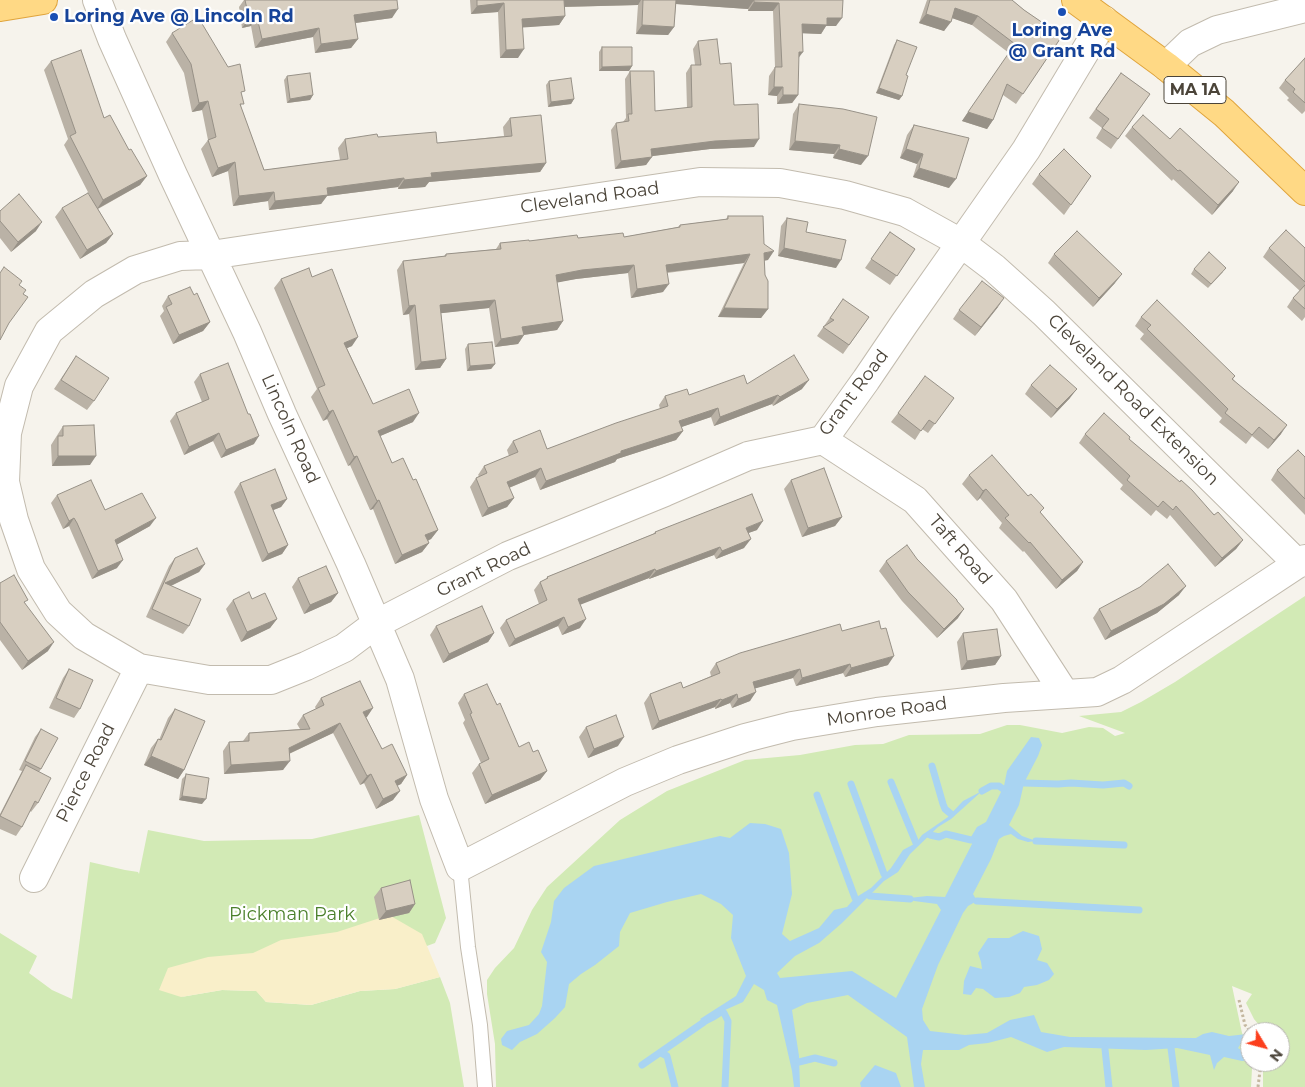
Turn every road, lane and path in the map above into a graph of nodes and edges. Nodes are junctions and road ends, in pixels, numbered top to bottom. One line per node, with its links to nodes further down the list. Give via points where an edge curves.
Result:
1 (43, 0): 4 (highway)
2 (96, 0): 10 (street, Lincoln Road)
3 (1076, 0): 6 (highway, MA 1A)
4 (0, 7)
5 (1305, 8): 7 (street, via 1217,30 1190,43)
6 (1104, 20): 7 (highway, MA 1A); 9 (street, Grant Road, via 1026,150)
7 (1166, 66): 8 (highway, MA 1A, via 1224,113)
8 (1305, 191)
9 (961, 243): 10 (street, Cleveland Road, via 904,212 845,195 780,183 700,182); 11 (street, Grant Road); 12 (street, Cleveland Road Extension, via 1051,320)
10 (211, 255): 13 (street, Lincoln Road); 14 (street, Cleveland Road, via 180,256 135,270 94,294 49,331 19,386 7,434 5,482 14,520 32,569 58,612 84,636)
11 (823, 440): 13 (street, Grant Road, via 748,456 508,556); 15 (street, Taft Road, via 916,500 1004,600)
12 (1302, 562): 15 (street, Monroe Road, via 1122,680 1097,692)
13 (376, 624): 14 (street, Grant Road, via 344,648 271,680 209,680); 16 (street, Lincoln Road, via 400,679 434,799)
14 (139, 668): 17 (street, Pierce Road)
15 (1065, 694): 16 (street, Monroe Road, via 877,712 745,738 625,782)
16 (460, 867): 21 (lane)
17 (34, 878)
18 (1239, 1000): 19 (path)
19 (1244, 1022)
20 (1260, 1072): 22 (path)
21 (485, 1087)
22 (1258, 1087)

